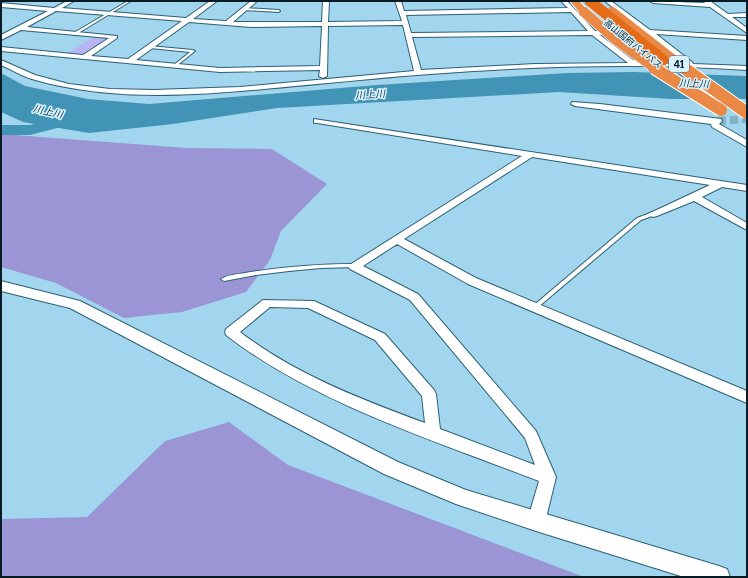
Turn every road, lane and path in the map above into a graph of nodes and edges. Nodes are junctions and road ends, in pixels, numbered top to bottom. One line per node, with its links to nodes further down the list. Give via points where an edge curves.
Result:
1 (72, 1): 17 (street)
2 (130, 1): 20 (lane)
3 (214, 1): 23 (street)
4 (254, 1): 16 (street)
5 (326, 1): 26 (street)
6 (398, 1): 19 (street)
7 (564, 1): 15 (street)
8 (580, 1): 38 (highway, 高山国府バイパス / 41)
9 (590, 1): 38 (highway, 高山国府バイパス / 41, bridge)
10 (596, 1): 13 (highway, 41)
11 (653, 1): 12 (street)
12 (709, 3): 21 (street)
13 (611, 4): 30 (street); 51 (highway, 41, bridge, via 696,77)
14 (1, 5): 17 (street)
15 (574, 6): 19 (street); 29 (street); 53 (highway, 41, bridge)
16 (244, 9): 18 (lane); 25 (street)
17 (54, 10): 20 (street); 27 (street)
18 (279, 11)
19 (402, 13): 24 (street)
20 (107, 14): 23 (street); 31 (lane)
21 (726, 16): 22 (street); 28 (street)
22 (747, 16)
23 (187, 20): 25 (street); 35 (street)
24 (404, 23): 26 (street); 32 (street)
25 (226, 24): 26 (street)
26 (325, 24): 46 (street)
27 (19, 28): 31 (street); 33 (street)
28 (747, 30)
29 (593, 32): 30 (street); 32 (street); 41 (street)
30 (650, 32): 34 (street); 42 (street)
31 (74, 34): 37 (street, via 115,37)
32 (409, 36): 48 (street)
33 (1, 38)
34 (747, 38)
35 (150, 47): 39 (street); 44 (lane, via 193,51)
36 (1, 49): 37 (street)
37 (84, 58): 39 (street)
38 (657, 60): 52 (highway, 高山国府バイパス / 41); 53 (highway, 高山国府バイパス / 41, bridge)
39 (130, 61): 44 (street)
40 (1, 62): 49 (street, via 23,74 48,82 124,91 226,90)
41 (631, 62): 42 (street); 43 (street, via 596,62)
42 (690, 64): 45 (street)
43 (590, 65): 45 (street); 48 (street)
44 (175, 66): 46 (street, via 220,70)
45 (725, 67): 47 (street)
46 (323, 68): 49 (street)
47 (747, 68)
48 (418, 72): 49 (street)
49 (323, 81)
50 (576, 104): 53 (street)
51 (747, 113)
52 (747, 117)
53 (718, 118): 55 (highway, 高山国府バイパス / 41); 56 (street, via 715,125)
54 (317, 121): 57 (street)
55 (747, 126)
56 (747, 144)
57 (529, 155): 58 (street); 63 (street)
58 (718, 185): 59 (street); 60 (street)
59 (747, 188)
60 (695, 197): 61 (street); 62 (street)
61 (653, 214): 67 (lane, via 639,219)
62 (747, 227)
63 (396, 239): 64 (street); 67 (street, via 472,281)
64 (354, 266): 65 (lane, via 254,272); 70 (street, via 414,297 531,435)
65 (224, 279)
66 (1, 286): 71 (street, via 75,304 391,468 463,498)
67 (535, 307): 68 (street)
68 (747, 397)
69 (433, 433): 69 (street, via 321,388 249,347 231,332 267,303 310,304 380,337 429,394); 70 (street)
70 (548, 477): 71 (street)
71 (536, 522): 72 (street)
72 (719, 577)

